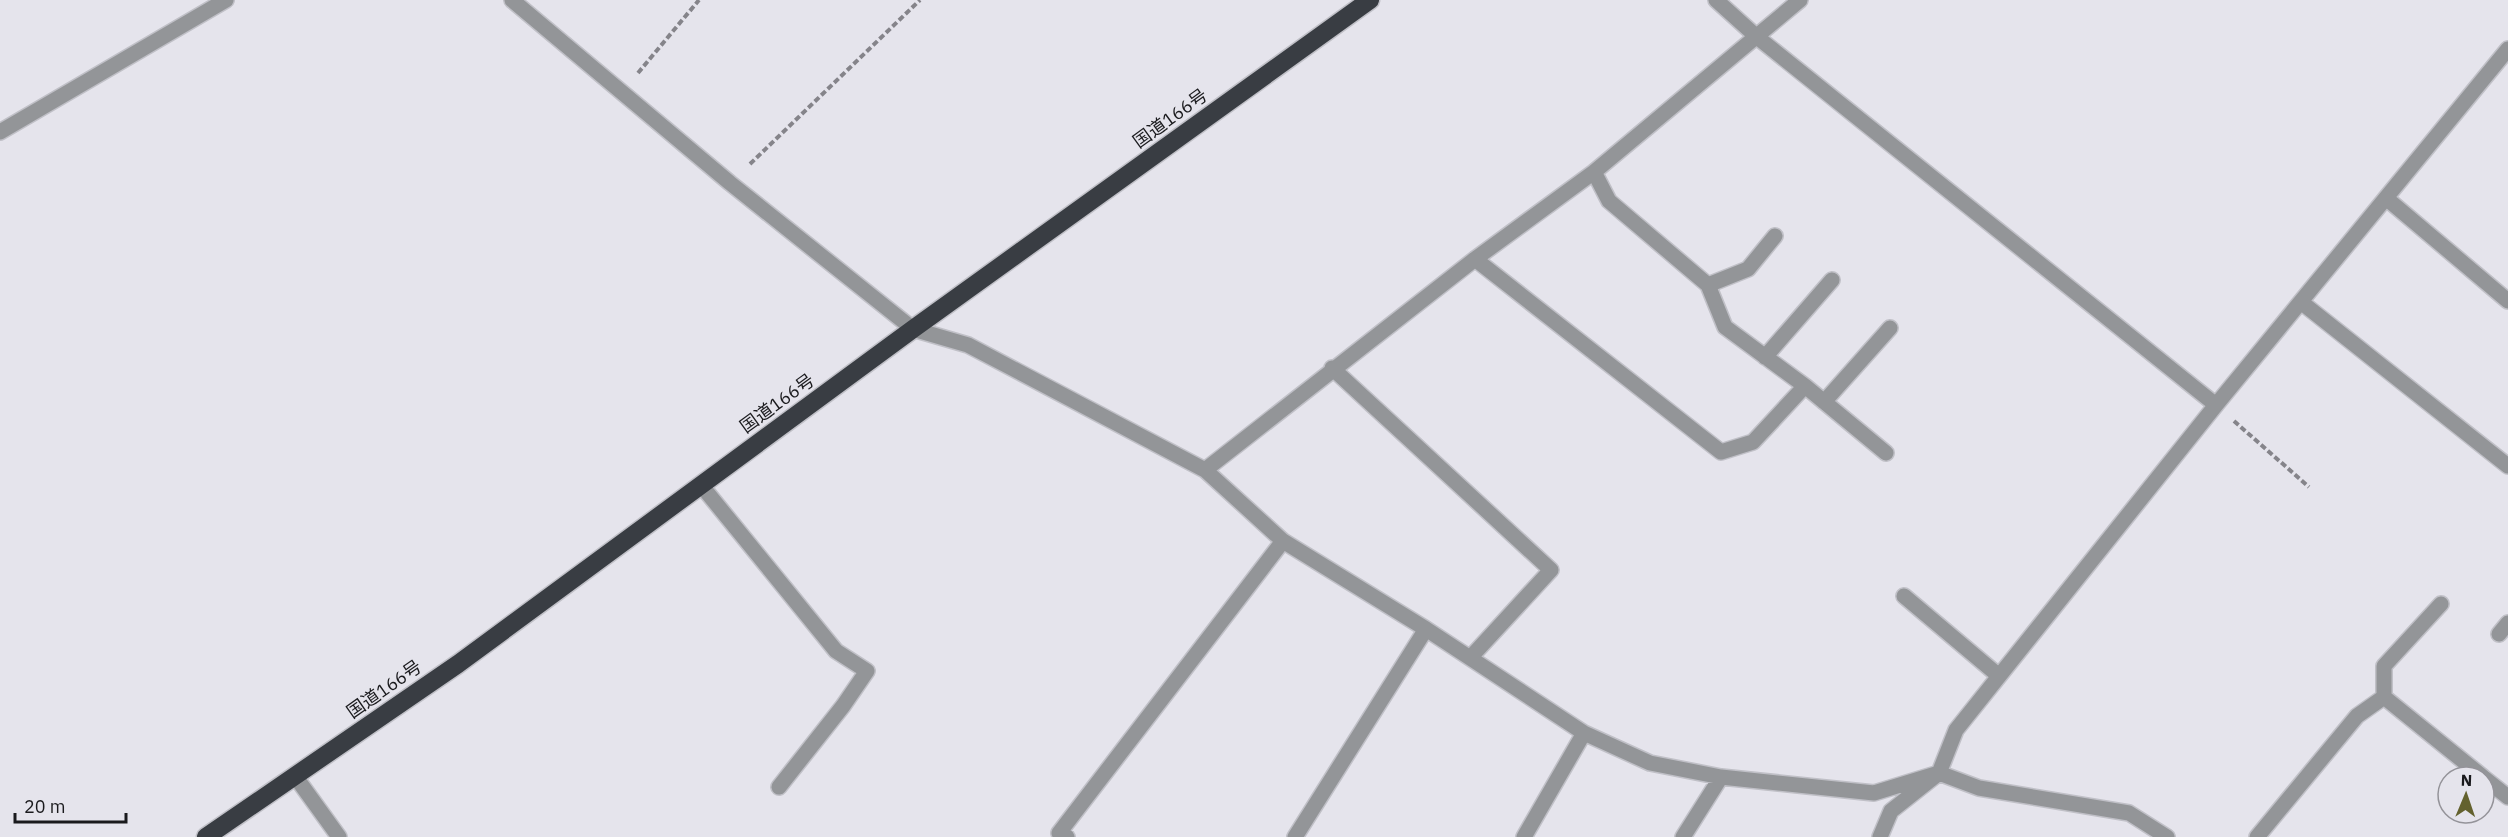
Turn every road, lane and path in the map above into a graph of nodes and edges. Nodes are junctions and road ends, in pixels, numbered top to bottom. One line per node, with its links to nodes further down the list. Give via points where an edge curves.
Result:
1 (226, 0): 11 (street)
2 (512, 0): 10 (street)
3 (699, 0): 10 (path)
4 (920, 0): 13 (path)
5 (1370, 0): 22 (highway, 国道166号)
6 (1716, 0): 8 (street)
7 (1800, 0): 8 (street)
8 (1757, 37): 12 (street); 27 (street)
9 (2508, 49): 14 (street)
10 (622, 92): 13 (street)
11 (0, 132)
12 (1594, 172): 16 (street); 18 (street, via 1609,201)
13 (730, 183): 22 (street)
14 (2385, 198): 19 (street); 20 (street)
15 (1775, 236): 18 (street, via 1748,269)
16 (1474, 259): 24 (street); 25 (street, via 1721,452 1753,442)
17 (1832, 280): 23 (street)
18 (1708, 285): 23 (street, via 1725,327)
19 (2508, 301)
20 (2301, 302): 27 (street); 29 (street)
21 (1890, 328): 26 (street)
22 (913, 329): 30 (street, via 968,345); 31 (highway, 国道166号)
23 (1765, 357): 25 (street)
24 (1332, 368): 30 (street); 37 (street, via 1551,570)
25 (1805, 386): 26 (street)
26 (1824, 402): 28 (street)
27 (2216, 405): 32 (path); 38 (street)
28 (1886, 453)
29 (2508, 466)
30 (1205, 470): 33 (street)
31 (701, 485): 43 (highway, 国道166号, via 458,664); 45 (street, via 836,651 867,672)
32 (2309, 487)
33 (1283, 541): 36 (street); 48 (street)
34 (1904, 596): 38 (street)
35 (2441, 604): 39 (street, via 2385,666)
36 (1426, 629): 37 (street); 51 (street)
37 (1470, 658): 40 (street)
38 (1999, 676): 42 (street, via 1956,730)
39 (2384, 697): 41 (street); 56 (street, via 2357,716)
40 (1584, 733): 44 (street, via 1650,763); 52 (street)
41 (2469, 765)
42 (1939, 772): 44 (street, via 1874,793); 54 (street, via 1891,811); 55 (street, via 1979,788 2128,813)
43 (295, 776): 49 (highway, 国道166号); 50 (street)
44 (1721, 777): 53 (street)
45 (779, 787)
46 (2496, 787): 47 (street)
47 (2508, 797)
48 (1061, 836)
49 (206, 837)
50 (339, 837)
51 (1295, 837)
52 (1524, 837)
53 (1683, 837)
54 (1880, 837)
55 (2167, 837)
56 (2257, 837)

